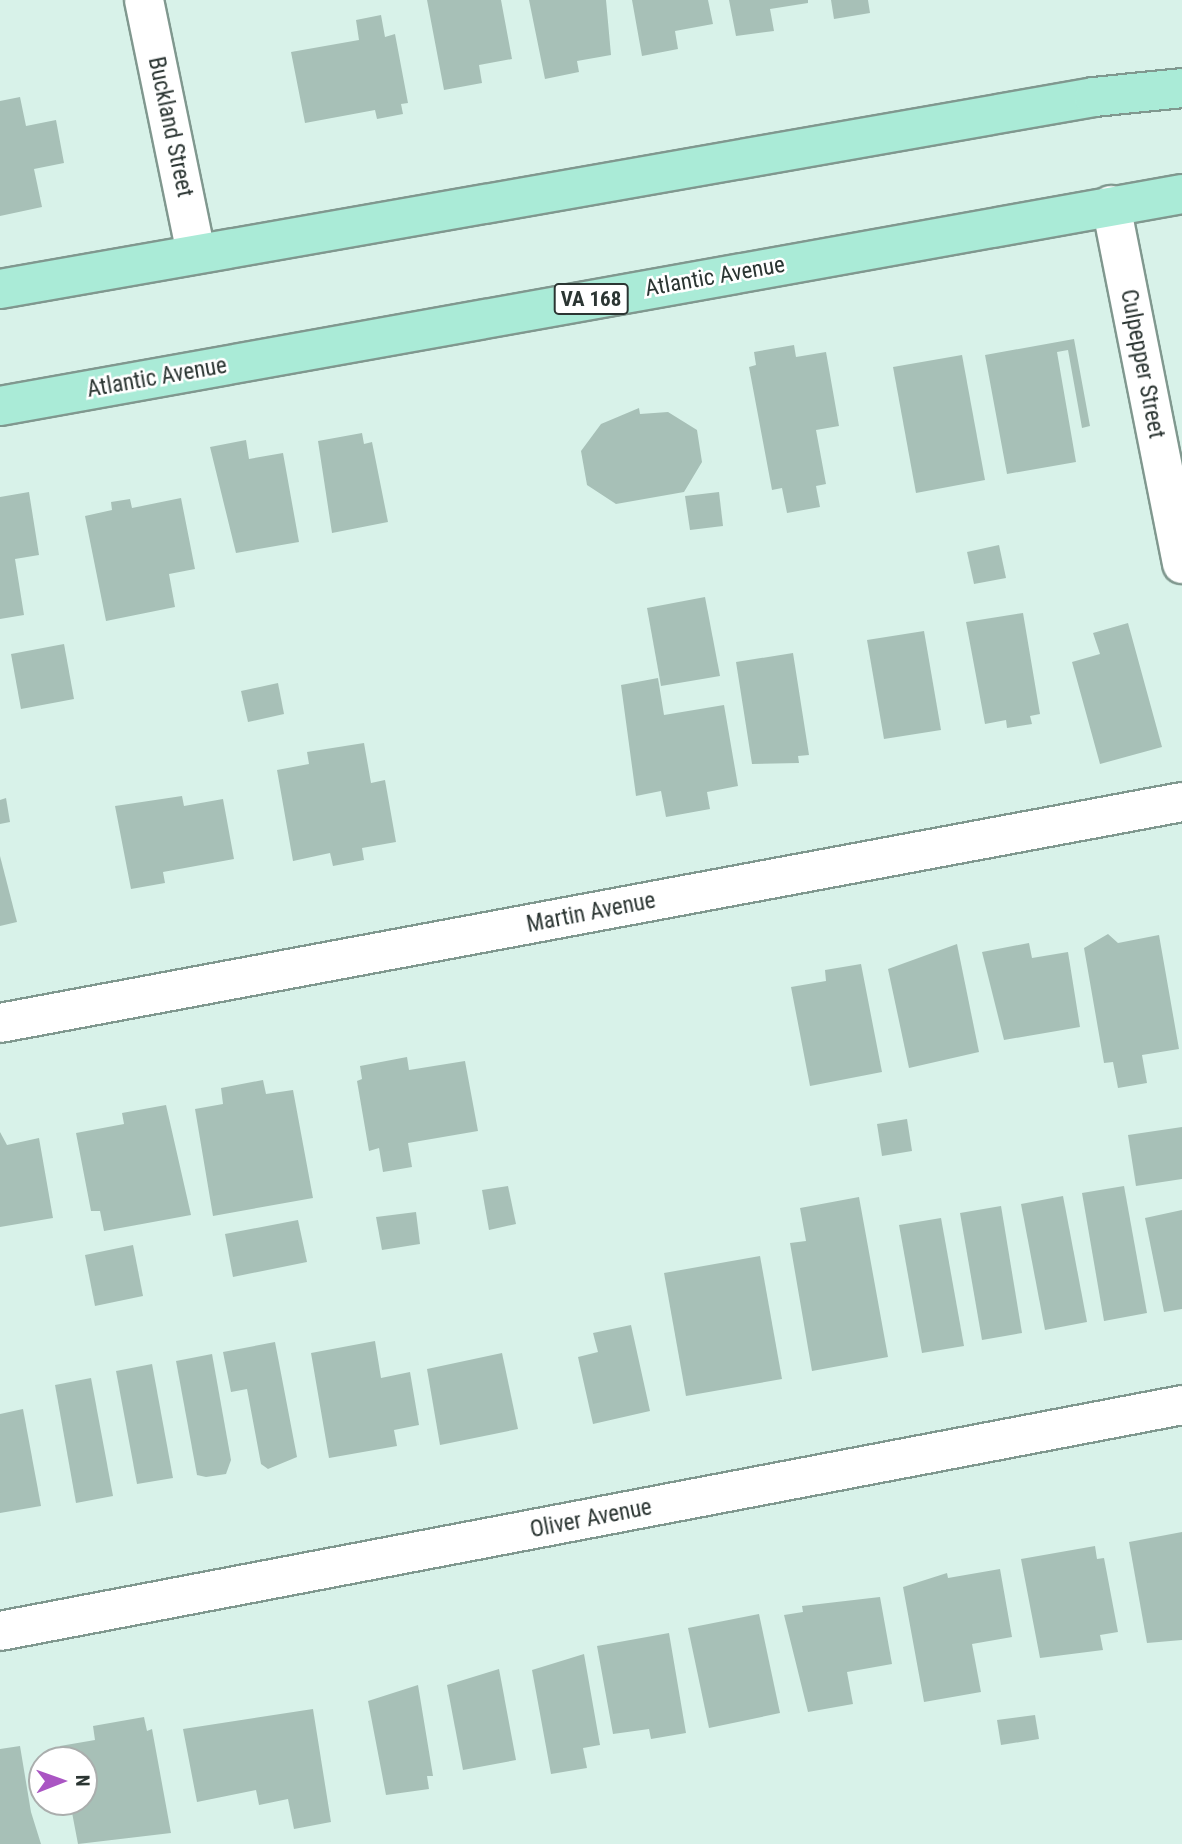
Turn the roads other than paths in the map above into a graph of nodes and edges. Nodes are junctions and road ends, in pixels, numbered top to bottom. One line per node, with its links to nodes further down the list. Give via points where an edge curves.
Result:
1 (144, 0): 5 (street, Buckland Street)
2 (1182, 88): 5 (main road, via 1094,97)
3 (1182, 194): 4 (main road, Atlantic Avenue / VA 168)
4 (1111, 205): 7 (main road, Atlantic Avenue / VA 168); 8 (street, Culpepper Street)
5 (196, 253): 6 (main road)
6 (0, 289)
7 (0, 406)
8 (1182, 565)
9 (1182, 802): 10 (street, Martin Avenue)
10 (0, 1023)
11 (1182, 1405): 12 (street, Oliver Avenue)
12 (0, 1631)

